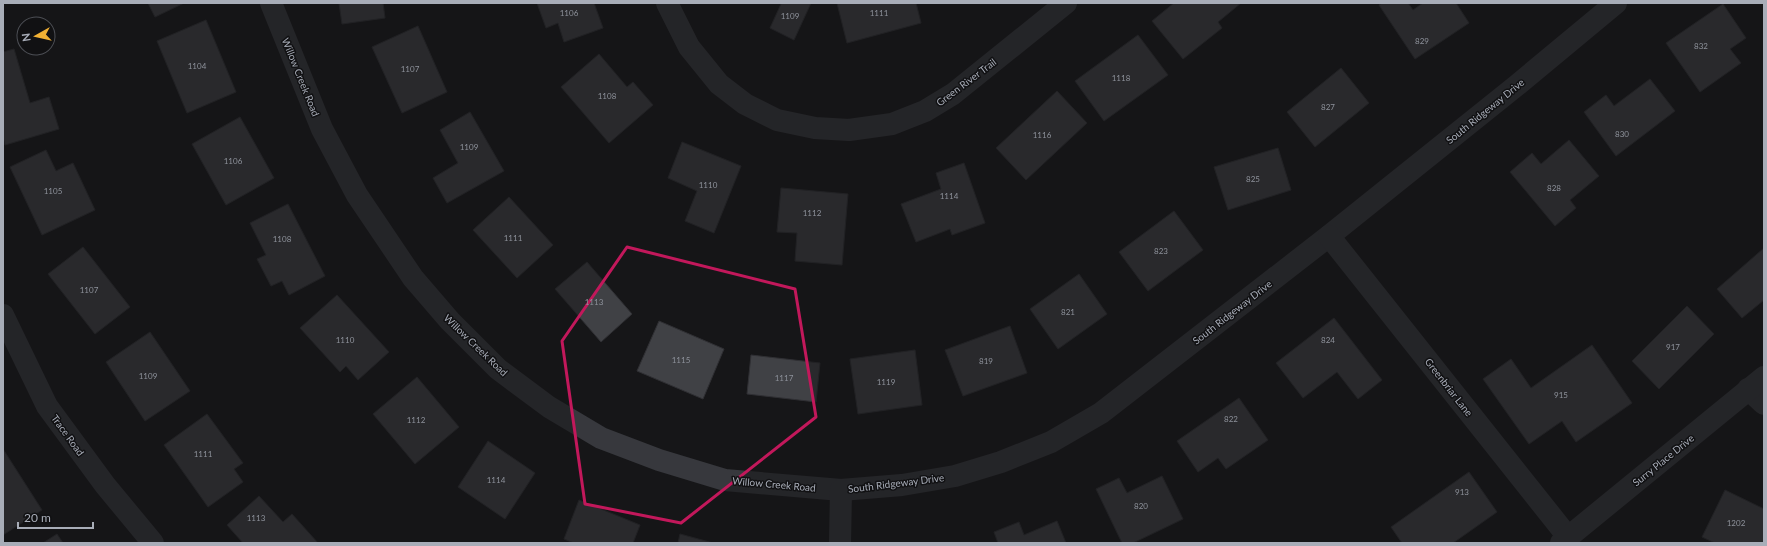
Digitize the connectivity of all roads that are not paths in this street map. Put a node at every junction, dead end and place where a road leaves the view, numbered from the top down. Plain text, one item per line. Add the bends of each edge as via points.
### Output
1 (271, 3) edge
2 (667, 3) edge
3 (1066, 3) edge
4 (1616, 3) edge
5 (1329, 236) junction
6 (3, 315) edge
7 (1756, 383) edge
8 (1764, 404) edge
9 (841, 490) junction
10 (1565, 540) edge
11 (153, 543) edge
12 (840, 543) edge

1 - 9 street, Willow Creek Road via 322,129 357,195 412,278 498,369 549,407 601,438 659,460 725,480
2 - 3 street, Green River Trail via 689,47 719,84 745,104 777,120 814,128 849,130 892,124 925,111 953,94
4 - 5 street, South Ridgeway Drive
5 - 9 street, South Ridgeway Drive via 1101,413 1051,442 1001,462 955,476
5 - 10 street, Greenbriar Lane
6 - 11 street, Trace Road via 47,406 105,485
7 - 8 street
7 - 10 street, Surry Place Drive
9 - 12 street, South Ridgeway Drive

